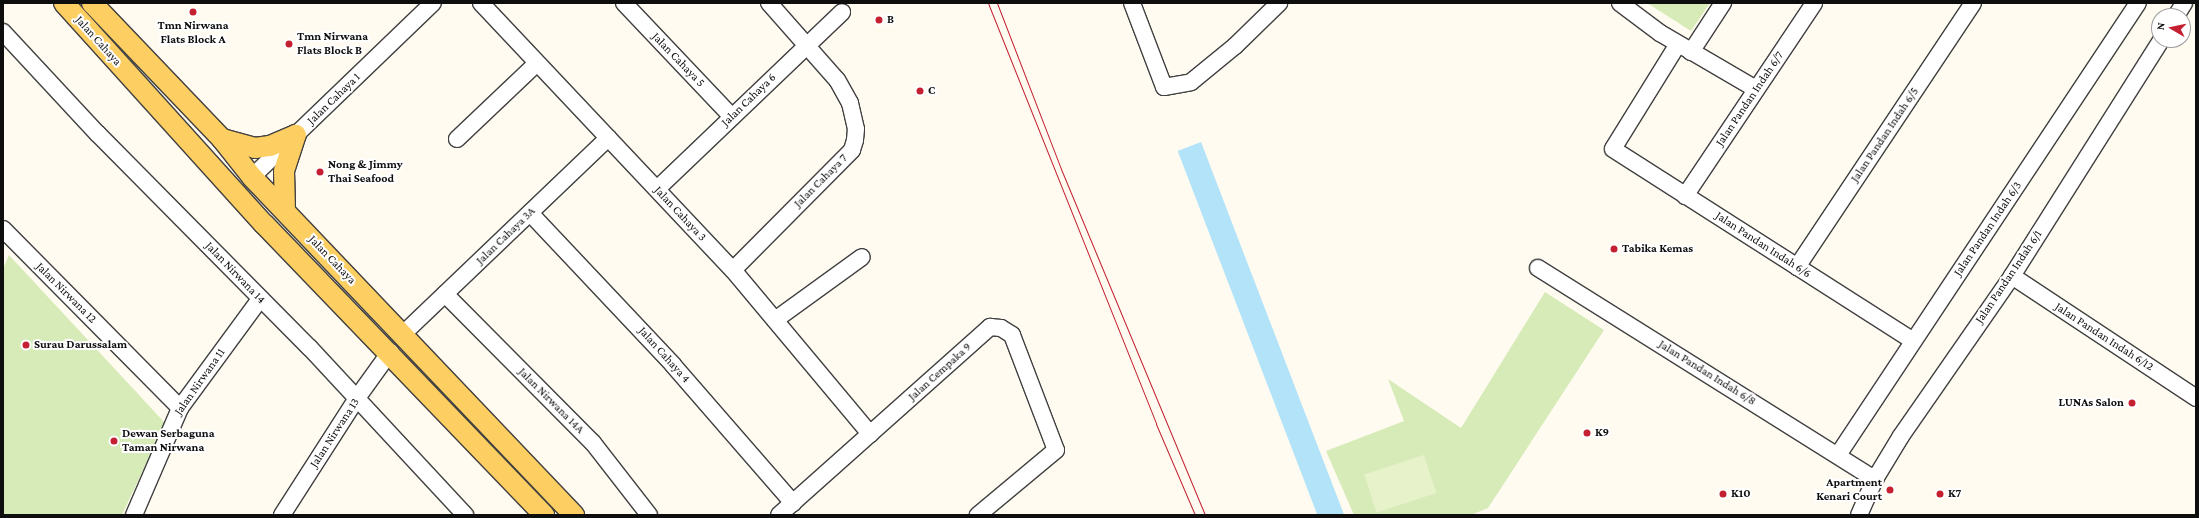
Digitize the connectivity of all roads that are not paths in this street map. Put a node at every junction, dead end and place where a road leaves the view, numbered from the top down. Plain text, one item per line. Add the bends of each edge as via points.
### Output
1 (64, 3) edge
2 (92, 3) edge
3 (433, 3) edge
4 (481, 3) edge
5 (624, 3) edge
6 (769, 3) edge
7 (1132, 3) edge
8 (1279, 3) edge
9 (1620, 3) edge
10 (1723, 3) edge
11 (1814, 3) edge
12 (1973, 3) edge
13 (2138, 3) edge
14 (842, 12) dead end
15 (3, 32) edge
16 (807, 45) junction
17 (1684, 48) junction
18 (2156, 48) edge
19 (537, 63) junction
20 (1756, 90) junction
21 (732, 117) junction
22 (296, 135) junction
23 (222, 138) junction
24 (608, 138) junction
25 (457, 139) dead end
26 (210, 165) junction
27 (252, 177) junction
28 (657, 189) junction
29 (1685, 196) junction
30 (285, 212) junction
31 (530, 213) junction
32 (264, 224) junction
33 (3, 229) edge
34 (862, 257) dead end
35 (1797, 267) junction
36 (1538, 268) dead end
37 (733, 270) junction
38 (2012, 276) junction
39 (445, 294) junction
40 (260, 299) junction
41 (775, 320) junction
42 (403, 334) junction
43 (1913, 341) junction
44 (390, 352) junction
45 (357, 398) junction
46 (2196, 398) edge
47 (180, 408) junction
48 (870, 434) junction
49 (1838, 455) junction
50 (1875, 479) junction
51 (793, 503) junction
52 (996, 508) edge
53 (461, 514) edge
54 (134, 515) edge
55 (282, 515) edge
56 (544, 515) edge
57 (574, 515) edge
58 (649, 515) edge
59 (779, 515) edge
60 (978, 515) edge
61 (1859, 515) edge

1 - 26 main road, Jalan Cahaya
2 - 23 main road, Jalan Cahaya
3 - 22 street, Jalan Cahaya 1
4 - 19 street, Jalan Cahaya 3
5 - 21 street, Jalan Cahaya 5
6 - 16 street, Jalan Cahaya 7
7 - 8 street via 1164,87 1191,82 1235,46
9 - 17 street
10 - 17 street
11 - 20 street, Jalan Pandan Indah 6/7
12 - 35 street, Jalan Pandan Indah 6/5
13 - 43 street, Jalan Pandan Indah 6/3
14 - 16 street, Jalan Cahaya 6
15 - 40 street, Jalan Nirwana 14
16 - 21 street, Jalan Cahaya 6
16 - 37 street, Jalan Cahaya 7 via 837,80 850,103 856,129 852,150
17 - 20 street
17 - 29 street, Jalan Pandan Indah 6/6 via 1613,149
18 - 38 street, Jalan Pandan Indah 6/1
19 - 24 street, Jalan Cahaya 3
19 - 25 street
20 - 29 street, Jalan Pandan Indah 6/7
21 - 28 street, Jalan Cahaya 6
22 - 23 main road via 270,146 256,148
22 - 27 street, Jalan Cahaya 1
22 - 30 main road via 284,171
23 - 27 main road, Jalan Cahaya
24 - 28 street, Jalan Cahaya 3
24 - 31 street, Jalan Cahaya 3A
26 - 27 main road via 227,176 239,179
26 - 32 main road, Jalan Cahaya
27 - 30 main road, Jalan Cahaya
27 - 32 main road via 252,193
28 - 37 street, Jalan Cahaya 3
29 - 35 street, Jalan Pandan Indah 6/6
30 - 42 main road, Jalan Cahaya
31 - 39 street, Jalan Cahaya 3A
31 - 51 street, Jalan Cahaya 4 via 673,365
32 - 44 main road, Jalan Cahaya
33 - 47 street, Jalan Nirwana 12
34 - 41 street
35 - 43 street, Jalan Pandan Indah 6/6
36 - 49 street, Jalan Pandan Indah 6/8
37 - 41 street, Jalan Cahaya 3
38 - 46 street, Jalan Pandan Indah 6/12
38 - 50 street, Jalan Pandan Indah 6/1 via 1901,436
39 - 42 street, Jalan Cahaya 3A
39 - 58 street, Jalan Nirwana 14A via 593,443
40 - 45 street, Jalan Nirwana 14
40 - 47 street, Jalan Nirwana 11
41 - 48 street, Jalan Cahaya 3
42 - 57 main road, Jalan Cahaya
43 - 49 street, Jalan Pandan Indah 6/3
44 - 45 street, Jalan Nirwana 13
44 - 56 main road, Jalan Cahaya
45 - 53 street, Jalan Nirwana 14
45 - 55 street, Jalan Nirwana 13
47 - 54 street, Jalan Nirwana 11
48 - 51 street, Jalan Cempaka 9
48 - 52 street, Jalan Cempaka 9 via 990,327 1001,328 1012,335 1056,450
49 - 50 street, Jalan Pandan Indah 6/8
50 - 61 street, Jalan Pandan Indah 6/1
51 - 59 street, Jalan Cempaka 9
52 - 60 street

